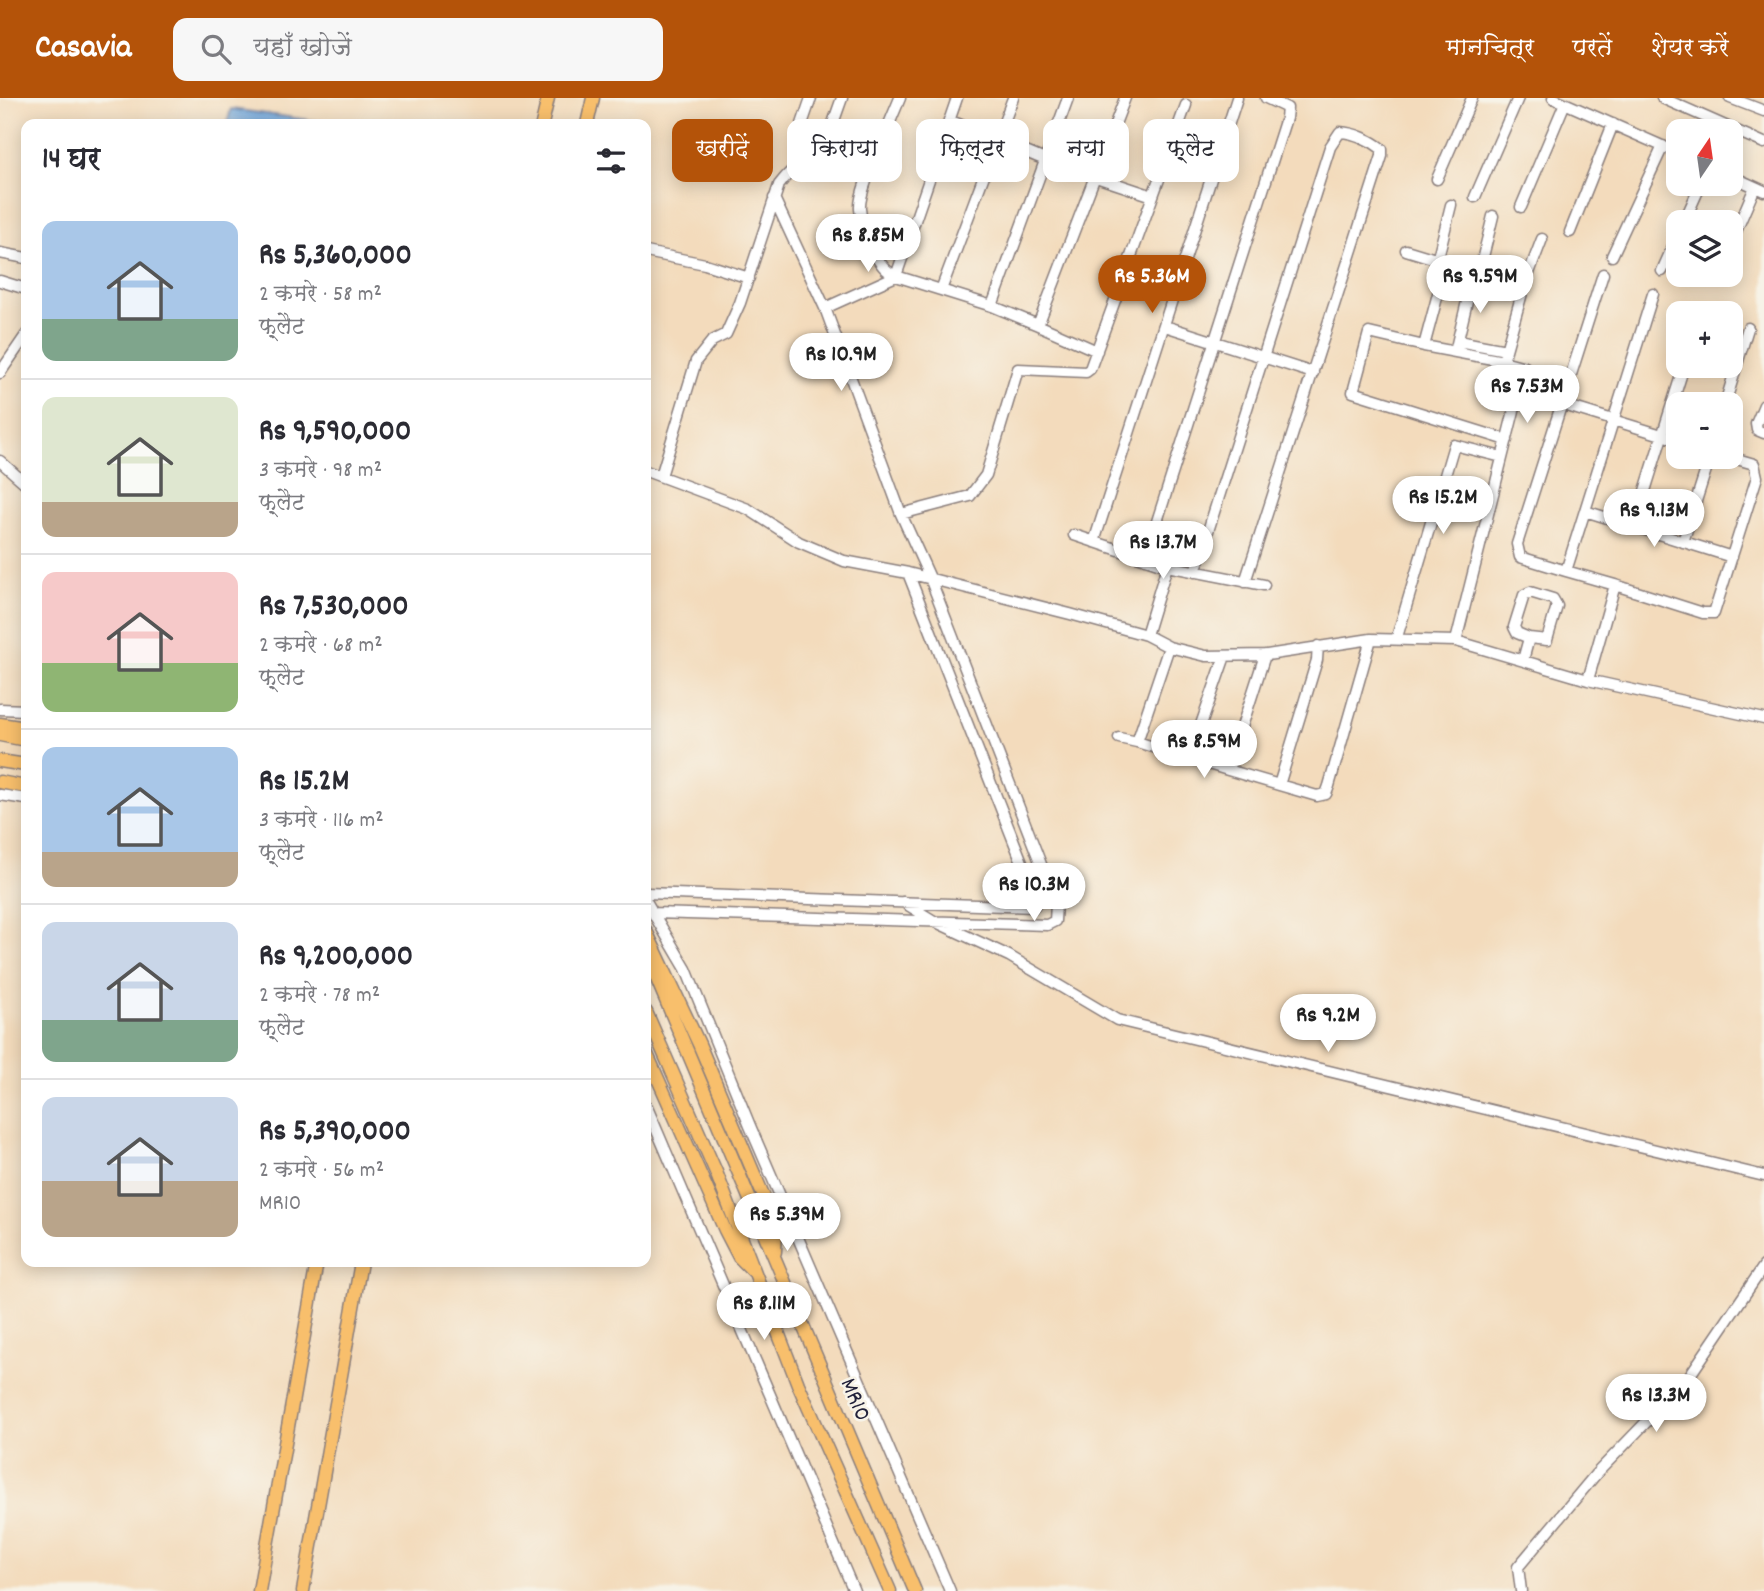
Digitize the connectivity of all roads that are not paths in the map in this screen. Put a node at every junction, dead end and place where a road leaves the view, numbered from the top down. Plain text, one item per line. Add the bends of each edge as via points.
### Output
1 (548, 98) edge
2 (593, 98) edge
3 (811, 98) edge
4 (842, 98) edge
5 (900, 98) edge
6 (957, 98) edge
7 (1013, 98) edge
8 (1068, 98) edge
9 (1125, 98) edge
10 (1237, 98) edge
11 (1266, 98) edge
12 (1472, 98) edge
13 (1518, 98) edge
14 (1553, 98) edge
15 (1590, 98) edge
16 (1662, 98) edge
17 (1730, 98) edge
18 (1750, 102) edge
19 (1565, 103) junction
20 (1186, 105) dead end
21 (1584, 111) junction
22 (1764, 111) edge
23 (543, 119) edge
24 (588, 119) edge
25 (804, 119) edge
26 (835, 119) edge
27 (891, 119) edge
28 (949, 119) edge
29 (1004, 119) edge
30 (1060, 119) edge
31 (1117, 119) edge
32 (1613, 124) junction
33 (1764, 143) edge
34 (1663, 146) junction
35 (1666, 147) edge
36 (1043, 166) edge
37 (787, 176) edge
38 (1437, 179) dead end
39 (1743, 181) edge
40 (866, 182) edge
41 (928, 182) edge
42 (980, 182) edge
43 (1093, 182) edge
44 (1112, 182) edge
45 (1760, 189) edge
46 (1153, 196) junction
47 (1475, 197) dead end
48 (774, 198) junction
49 (1451, 205) dead end
50 (1521, 207) dead end
51 (1493, 216) dead end
52 (1743, 221) edge
53 (1570, 232) dead end
54 (1542, 239) dead end
55 (1406, 250) dead end
56 (0, 253) edge
57 (651, 253) edge
58 (1612, 256) dead end
59 (21, 257) edge
60 (1666, 262) edge
61 (1441, 263) junction
62 (1662, 271) dead end
63 (1477, 272) junction
64 (1603, 274) dead end
65 (896, 276) junction
66 (749, 278) junction
67 (0, 281) edge
68 (1524, 285) junction
69 (21, 287) edge
70 (941, 290) junction
71 (1653, 294) dead end
72 (992, 306) junction
73 (825, 309) junction
74 (1038, 325) junction
75 (1165, 326) junction
76 (1748, 328) dead end
77 (1214, 341) junction
78 (21, 342) edge
79 (1424, 346) junction
80 (1456, 346) junction
81 (1097, 351) junction
82 (1504, 356) junction
83 (1265, 357) junction
84 (0, 373) edge
85 (1313, 373) junction
86 (1680, 378) edge
87 (1729, 392) edge
88 (1564, 405) junction
89 (1764, 405) edge
90 (1613, 421) junction
91 (1764, 433) edge
92 (1662, 435) junction
93 (1666, 436) edge
94 (1507, 440) junction
95 (1502, 457) junction
96 (0, 461) edge
97 (1743, 462) edge
98 (1706, 469) edge
99 (651, 473) edge
100 (662, 476) junction
101 (21, 480) edge
102 (1585, 511) junction
103 (901, 514) junction
104 (1634, 526) junction
105 (1074, 535) dead end
106 (1094, 542) junction
107 (1683, 542) junction
108 (1732, 557) junction
109 (1145, 559) junction
110 (1167, 566) junction
111 (1566, 571) junction
112 (1195, 572) junction
113 (908, 573) junction
114 (930, 578) junction
115 (1245, 582) junction
116 (1264, 585) dead end
117 (1615, 585) junction
118 (1146, 635) junction
119 (1397, 637) junction
120 (1530, 638) junction
121 (1371, 639) junction
122 (1456, 641) junction
123 (1318, 646) junction
124 (1170, 647) junction
125 (1265, 655) junction
126 (1225, 656) junction
127 (1523, 660) junction
128 (1588, 680) junction
129 (0, 709) edge
130 (21, 710) edge
131 (1764, 719) edge
132 (0, 724) edge
133 (21, 726) edge
134 (0, 735) edge
135 (1119, 738) dead end
136 (21, 739) edge
137 (1137, 742) junction
138 (1189, 759) junction
139 (0, 761) edge
140 (21, 764) edge
141 (1228, 770) junction
142 (0, 782) edge
143 (1279, 785) junction
144 (21, 786) edge
145 (0, 794) edge
146 (21, 798) edge
147 (651, 893) edge
148 (904, 902) junction
149 (651, 908) edge
150 (654, 913) junction
151 (934, 921) junction
152 (651, 942) edge
153 (651, 965) edge
154 (651, 1024) edge
155 (651, 1063) edge
156 (651, 1117) edge
157 (1764, 1176) edge
158 (774, 1256) junction
159 (1764, 1266) edge
160 (316, 1267) edge
161 (360, 1267) edge
162 (758, 1276) junction
163 (259, 1591) edge
164 (303, 1591) edge
165 (854, 1591) edge
166 (890, 1591) edge
167 (915, 1591) edge
168 (950, 1591) edge
169 (1521, 1591) edge

1 - 23 main road
2 - 24 main road
3 - 25 street
4 - 26 street
5 - 27 street
6 - 28 street
7 - 29 street
8 - 30 street
9 - 31 street
10 - 75 street
11 - 77 street via 1287,108 1286,118
12 - 38 street
13 - 47 street
14 - 19 street
15 - 21 street
16 - 33 street
17 - 18 street
18 - 22 street
19 - 21 street
19 - 50 street
20 - 46 street
21 - 32 street
32 - 34 street
32 - 53 street
34 - 35 street
34 - 58 street
36 - 72 street
37 - 48 street
39 - 45 street
40 - 65 street via 861,200 864,226 880,264
41 - 65 street
42 - 70 street
43 - 74 street
44 - 46 street
45 - 52 street
46 - 81 street
48 - 66 street
48 - 73 street
49 - 61 street
51 - 63 street
54 - 68 street
55 - 61 street
56 - 59 street
57 - 66 street
60 - 62 street
61 - 63 street
61 - 79 street
63 - 68 street
63 - 80 street
64 - 88 street
65 - 70 street
65 - 73 street
66 - 100 street via 726,334 712,341 696,361
67 - 69 street
68 - 82 street
70 - 72 street
71 - 90 street
72 - 74 street
73 - 103 street
74 - 81 street
75 - 77 street
75 - 106 street
76 - 87 street
77 - 83 street
77 - 109 street
78 - 84 street
79 - 80 street
79 - 94 street via 1369,333 1353,392
80 - 82 street
81 - 103 street via 1086,372 1018,369 979,489 970,496
82 - 94 street via 1525,367
83 - 85 street
83 - 85 street via 1330,147 1340,132 1348,132 1375,143 1382,156
83 - 112 street
85 - 115 street
86 - 92 street
88 - 90 street
88 - 111 street via 1517,551
89 - 91 street via 1756,424
90 - 92 street
90 - 102 street
92 - 93 street
92 - 104 street
94 - 95 street
95 - 119 street via 1454,444
95 - 122 street
96 - 101 street
97 - 108 street via 1757,468
98 - 107 street
99 - 100 street
100 - 113 street via 748,509 799,542 844,561
102 - 104 street
102 - 111 street
103 - 114 street
104 - 107 street
105 - 106 street
106 - 109 street
107 - 108 street
108 - 117 street via 1714,613
109 - 110 street
110 - 112 street
110 - 118 street
111 - 117 street
112 - 115 street
113 - 114 street
113 - 148 street via 1035,895 1034,907
114 - 118 street
114 - 151 street via 1056,903 1055,921 1047,925
115 - 116 street
117 - 128 street
118 - 124 street
119 - 121 street
119 - 122 street
120 - 120 street via 1514,627 1524,595 1530,592 1553,599 1557,606 1546,640
120 - 127 street
121 - 123 street
121 - 143 street via 1326,794 1317,796
122 - 127 street
123 - 125 street
123 - 143 street
124 - 126 street
124 - 137 street
125 - 126 street
125 - 141 street
126 - 138 street
127 - 128 street
128 - 131 street
129 - 130 street
132 - 133 main road
134 - 136 main road
135 - 137 street
137 - 138 street
138 - 141 street
139 - 140 main road
141 - 143 street
142 - 144 main road
145 - 146 street
147 - 148 street
148 - 151 street
149 - 150 street
150 - 151 street
150 - 168 street via 686,969
151 - 157 street via 1009,957 1117,1020
152 - 158 main road via 769,1209 776,1229
153 - 158 main road, MR10
154 - 162 main road, MR10
155 - 162 main road via 725,1230 739,1257
156 - 165 street
158 - 167 main road, MR10
159 - 169 street via 1686,1381 1596,1474 1518,1567
160 - 163 main road
161 - 164 main road
162 - 166 main road, MR10 via 798,1384

